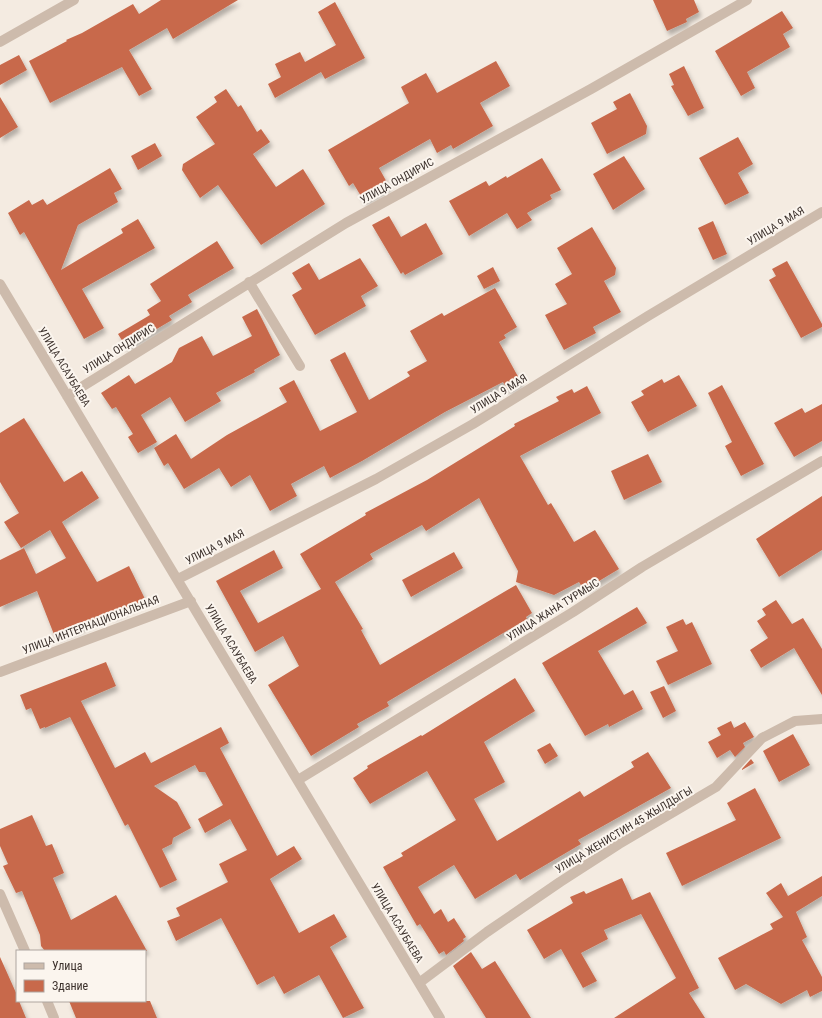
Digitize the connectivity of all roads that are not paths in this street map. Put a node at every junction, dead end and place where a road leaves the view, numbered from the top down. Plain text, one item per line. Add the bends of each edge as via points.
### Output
1 (74, 0) edge
2 (747, 0) edge
3 (0, 42) edge
4 (822, 212) edge
5 (249, 282) junction
6 (0, 284) edge
7 (300, 366) dead end
8 (67, 396) junction
9 (822, 462) edge
10 (178, 579) junction
11 (191, 601) junction
12 (0, 672) edge
13 (822, 719) edge
14 (298, 780) junction
15 (0, 894) edge
16 (25, 950) edge
17 (419, 983) junction
18 (47, 1002) edge
19 (54, 1018) edge
20 (440, 1018) edge

1 - 3 street
2 - 5 street, УЛИЦА ОНДИРИС via 346,223
4 - 10 street, УЛИЦА 9 МАЯ via 473,424 376,479
5 - 7 street
5 - 8 street, УЛИЦА ОНДИРИС
6 - 8 street, УЛИЦА АСАУБАЕВА
8 - 10 street, УЛИЦА АСАУБАЕВА
9 - 14 street, УЛИЦА ЖАНА ТУРМЫС via 642,567
10 - 11 street, УЛИЦА АСАУБАЕВА
11 - 12 street, УЛИЦА ИНТЕРНАЦИОНАЛЬНАЯ
11 - 14 street, УЛИЦА АСАУБАЕВА
13 - 17 street, УЛИЦА ЖЕНИСТИН 45 ЖЫЛДЫГЫ via 795,721 762,738 716,788 619,844 560,882
14 - 17 street, УЛИЦА АСАУБАЕВА
15 - 16 street
17 - 20 street, УЛИЦА АСАУБАЕВА
18 - 19 street

